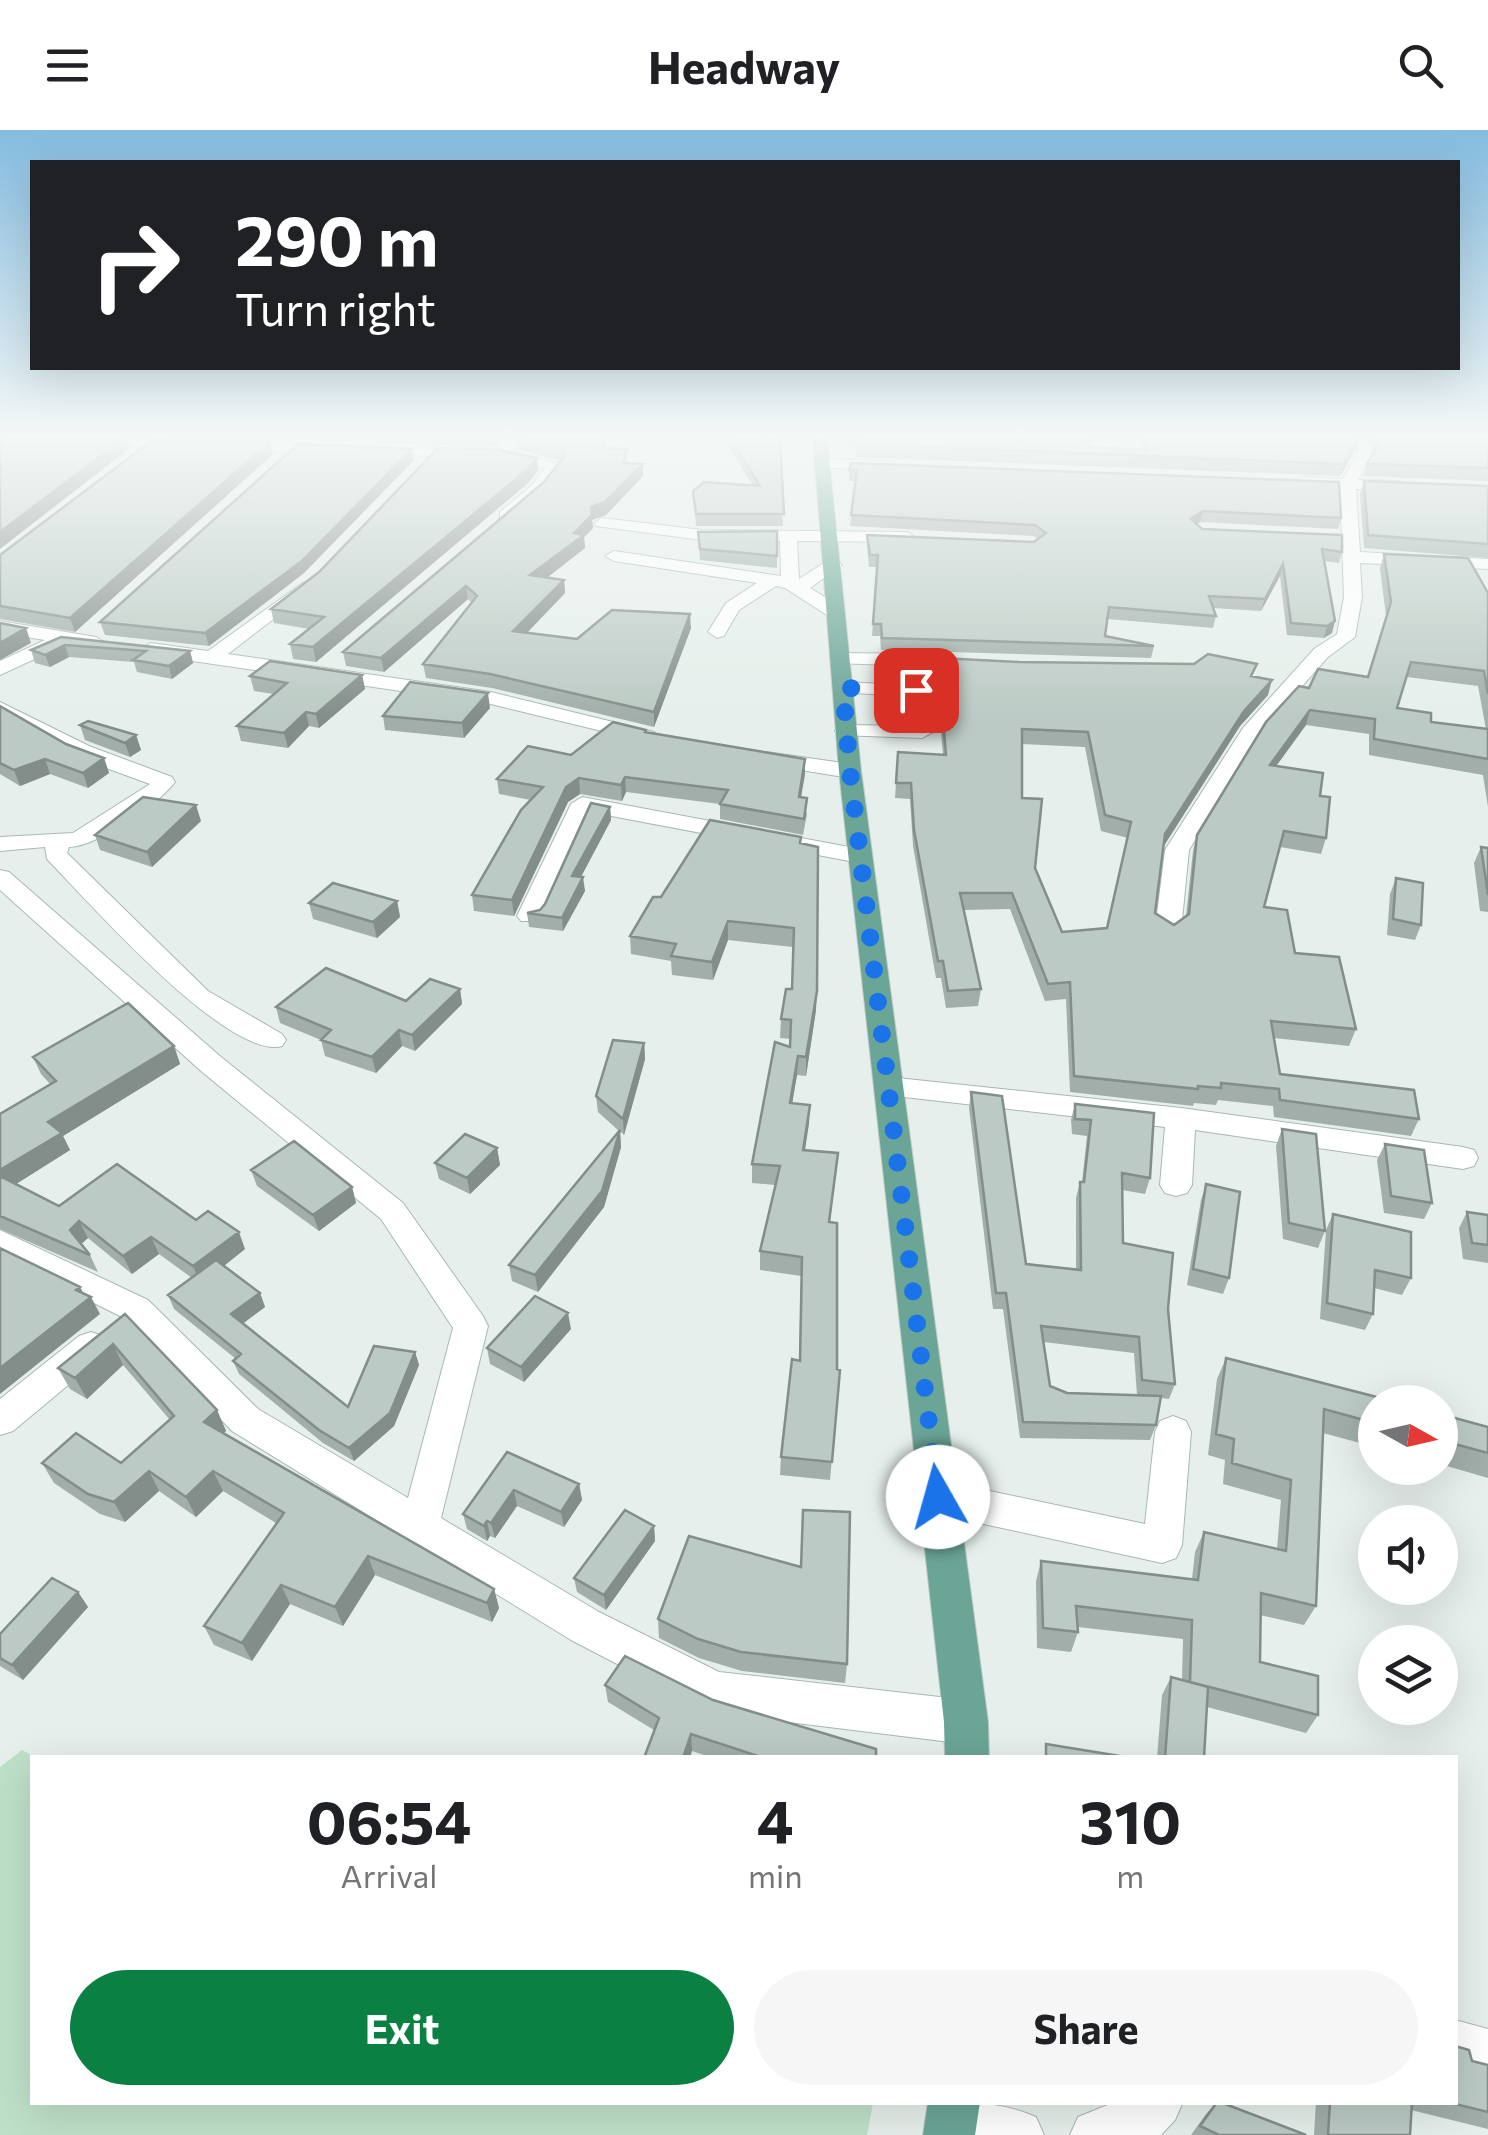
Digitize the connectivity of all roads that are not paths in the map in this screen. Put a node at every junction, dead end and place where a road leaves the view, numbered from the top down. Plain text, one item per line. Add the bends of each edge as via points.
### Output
1 (673, 533) edge
2 (1346, 533) edge
3 (788, 534) junction
4 (830, 534) junction
5 (930, 538) edge
6 (1345, 544) junction
7 (614, 556) dead end
8 (1488, 564) edge
9 (833, 565) junction
10 (313, 580) edge
11 (782, 581) junction
12 (837, 613) junction
13 (0, 627) edge
14 (718, 632) dead end
15 (79, 636) junction
16 (214, 656) junction
17 (936, 661) edge
18 (0, 668) edge
19 (842, 673) junction
20 (0, 708) edge
21 (846, 731) junction
22 (660, 739) edge
23 (747, 756) edge
24 (850, 771) junction
25 (58, 841) junction
26 (0, 844) edge
27 (860, 856) junction
28 (0, 877) edge
29 (530, 916) edge
30 (1168, 930) edge
31 (272, 1040) dead end
32 (888, 1088) junction
33 (1181, 1118) junction
34 (1463, 1158) dead end
35 (1176, 1184) dead end
36 (0, 1242) edge
37 (136, 1310) junction
38 (0, 1420) edge
39 (1173, 1432) dead end
40 (938, 1497) junction
41 (420, 1526) junction
42 (966, 1740) edge
43 (1458, 2046) edge
44 (1488, 2054) edge
45 (1154, 2105) edge
46 (951, 2120) edge
47 (1018, 2135) edge
48 (1096, 2135) edge

1 - 3 street
2 - 6 street
3 - 4 street
3 - 11 street
4 - 5 street
4 - 9 main road
6 - 8 street
6 - 30 street via 1352,596 1346,637 1321,653 1250,732 1176,850
7 - 11 street
9 - 11 street via 803,585
9 - 12 main road
10 - 16 street
11 - 12 street
11 - 14 street via 732,607
12 - 19 main road
13 - 15 street
15 - 16 street
15 - 18 street
16 - 22 street via 328,666
17 - 19 street
19 - 21 main road
19 - 21 street via 916,690 922,732
20 - 25 street via 80,751 164,782 78,840
21 - 24 main road
23 - 24 street
24 - 27 main road
25 - 26 street
25 - 31 street via 54,854 198,996
27 - 29 street via 582,804
27 - 32 main road
28 - 41 street via 211,1064 392,1211 471,1326
32 - 33 street
32 - 40 main road
33 - 34 street
33 - 35 street
36 - 37 street
37 - 38 street
37 - 41 street via 245,1420
39 - 40 street via 1162,1545
40 - 42 main road
41 - 42 street via 585,1626 715,1692
43 - 44 street
45 - 48 street via 1138,2121
46 - 47 street

